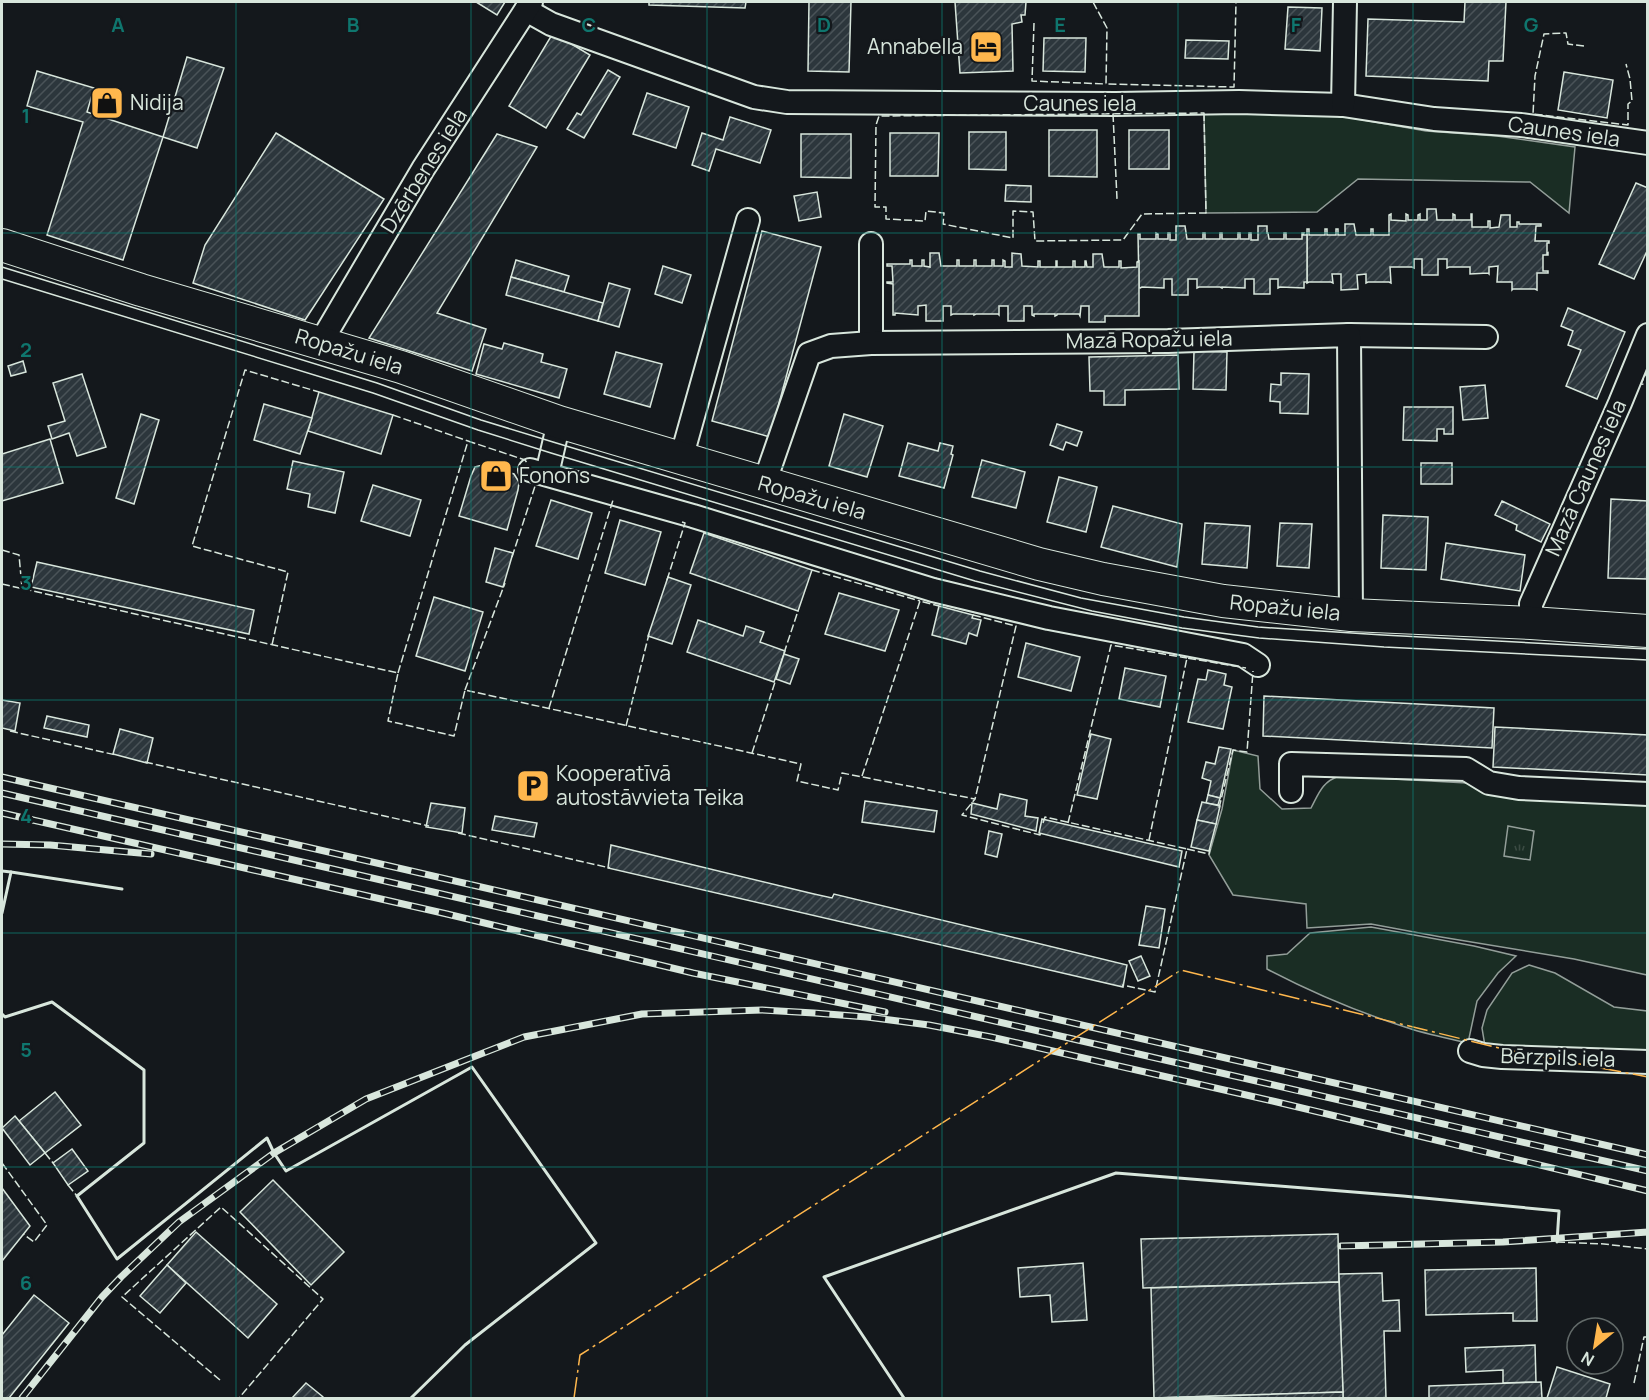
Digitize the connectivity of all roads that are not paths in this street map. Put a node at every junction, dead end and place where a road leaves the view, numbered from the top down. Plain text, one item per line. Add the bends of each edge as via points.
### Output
1 (1345, 2) edge
2 (528, 6) edge
3 (1343, 105) junction
4 (1647, 143) edge
5 (748, 220) dead end
6 (871, 244) dead end
7 (2, 245) edge
8 (1349, 335) junction
9 (1647, 335) edge
10 (1486, 337) dead end
11 (871, 343) junction
12 (323, 344) junction
13 (559, 422) junction
14 (681, 459) junction
15 (764, 484) junction
16 (1351, 615) junction
17 (1531, 623) junction
18 (1647, 631) edge
19 (1258, 665) dead end
20 (1291, 792) dead end
21 (1647, 794) edge
22 (1470, 1051) dead end
23 (1647, 1062) edge

1 - 3 street
2 - 3 street, Caunes iela via 551,24 753,97 787,102
2 - 12 street, Dzērbenes iela via 423,169
3 - 4 street, Caunes iela
5 - 14 street
6 - 11 street
7 - 12 street, Ropažu iela
8 - 10 street, Mazā Ropažu iela
8 - 11 street, Mazā Ropažu iela
8 - 16 street
9 - 17 street, Mazā Caunes iela via 1531,604
11 - 15 street, Mazā Ropažu iela via 831,346 809,354
12 - 13 street, Ropažu iela
13 - 14 street, Ropažu iela
13 - 19 street via 538,472 933,590 1049,618 1243,655
14 - 15 street, Ropažu iela
15 - 16 street, Ropažu iela via 1103,579 1223,602
16 - 17 street, Ropažu iela
17 - 18 street, Ropažu iela
20 - 21 street via 1291,764 1466,769 1489,783 1519,788
22 - 23 street, Bērzpils iela via 1502,1057

